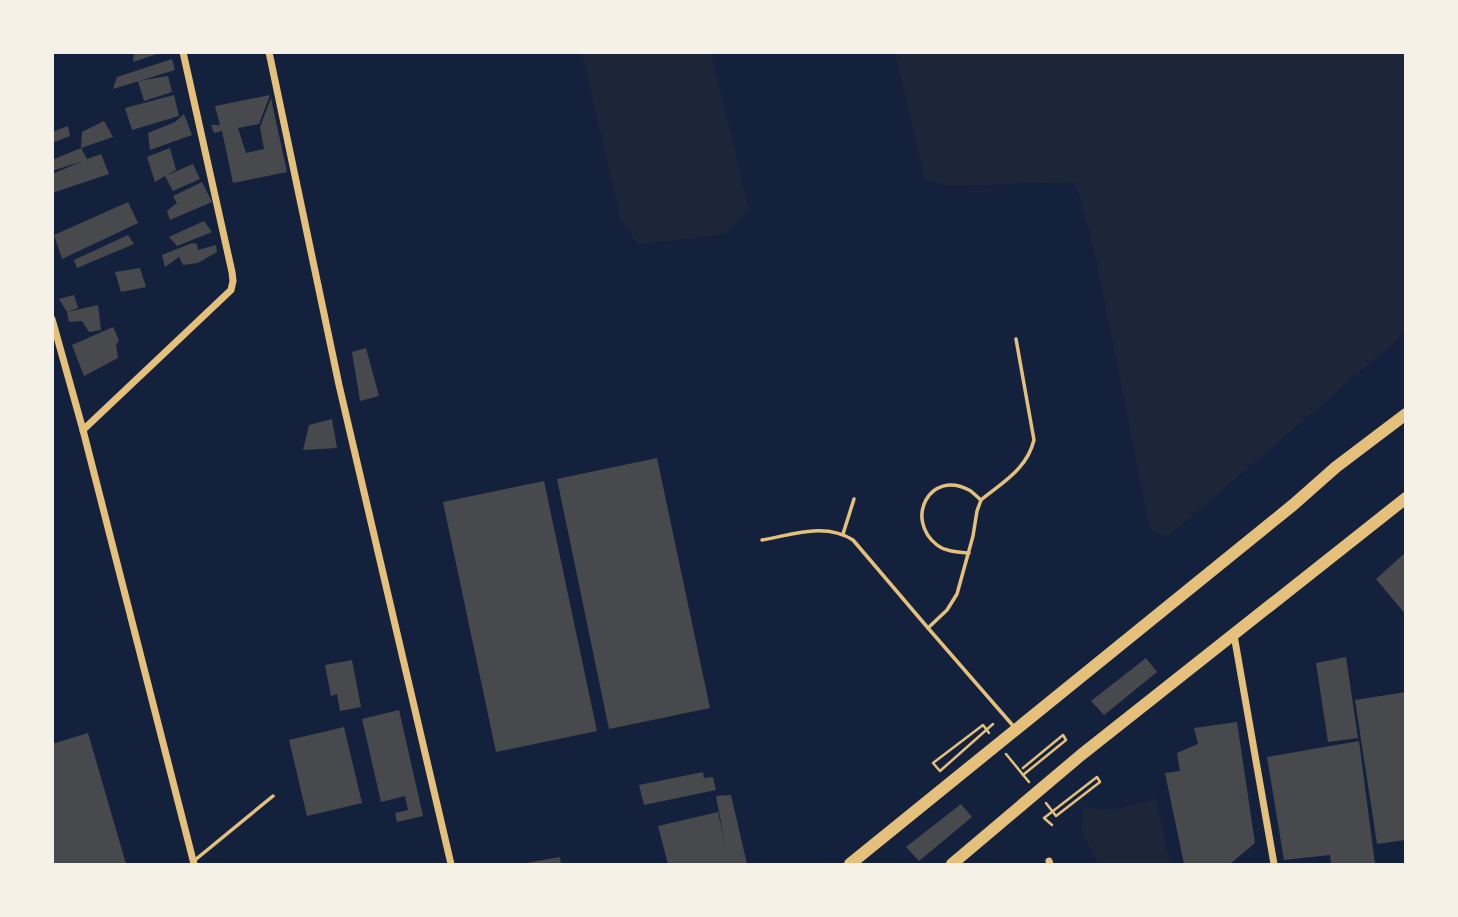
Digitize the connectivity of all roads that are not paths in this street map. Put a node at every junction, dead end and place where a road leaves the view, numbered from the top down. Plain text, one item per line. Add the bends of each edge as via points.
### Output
1 (183, 52) edge
2 (269, 52) edge
3 (52, 319) edge
4 (1016, 339) dead end
5 (1405, 414) edge
6 (83, 430) junction
7 (1405, 498) edge
8 (854, 499) dead end
9 (981, 500) junction
10 (842, 534) junction
11 (762, 540) dead end
12 (969, 553) junction
13 (928, 628) junction
14 (1234, 635) junction
15 (1017, 729) junction
16 (273, 796) dead end
17 (193, 863) edge
18 (451, 864) edge
19 (850, 864) edge
20 (952, 864) edge
21 (1274, 864) edge

1 - 6 street via 232,272 231,290
2 - 18 street via 339,385
3 - 6 street
4 - 9 lane via 1034,440 1031,454 1021,468
5 - 15 highway
6 - 17 street
7 - 14 highway
8 - 10 lane
9 - 12 lane
9 - 12 lane via 970,490 944,486 931,492 923,505 921,519 937,545
10 - 11 lane via 818,530
10 - 13 lane via 853,540
12 - 13 lane via 957,594
13 - 15 lane
14 - 20 highway
14 - 21 street
15 - 19 highway
16 - 17 lane

